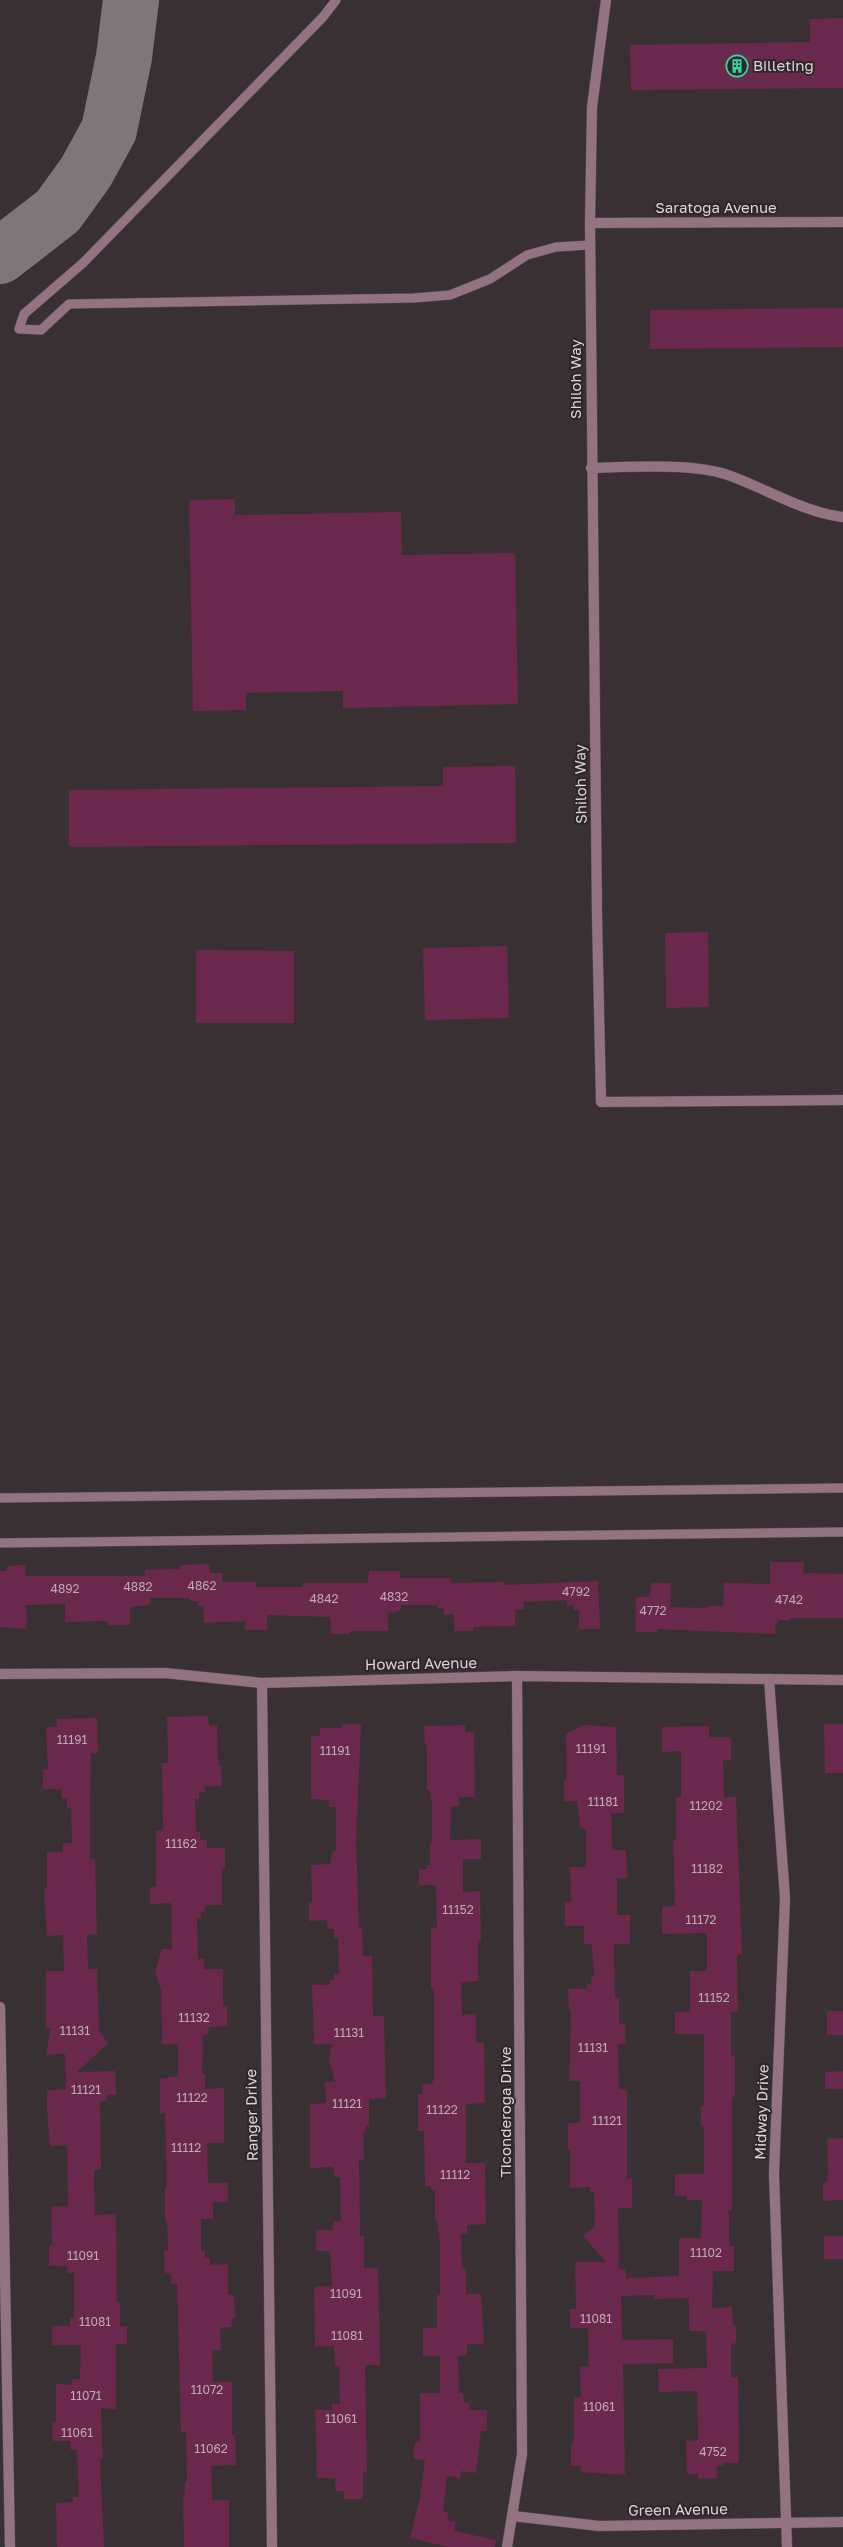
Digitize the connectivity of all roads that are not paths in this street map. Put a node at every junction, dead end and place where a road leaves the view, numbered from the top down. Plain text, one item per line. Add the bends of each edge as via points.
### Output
1 (336, 0) edge
2 (606, 0) edge
3 (843, 222) edge
4 (590, 224) junction
5 (590, 245) junction
6 (592, 468) junction
7 (843, 517) edge
8 (843, 1100) edge
9 (843, 1488) edge
10 (0, 1498) edge
11 (843, 1532) edge
12 (0, 1543) edge
13 (0, 1674) edge
14 (517, 1676) junction
15 (768, 1679) junction
16 (843, 1680) edge
17 (262, 1683) junction
18 (0, 2007) edge
19 (513, 2516) junction
20 (843, 2522) edge
21 (787, 2523) junction
22 (10, 2547) edge
23 (272, 2547) edge
24 (507, 2547) edge
25 (787, 2547) edge

1 - 5 lane via 90,256 24,314 19,329 41,330 69,304 414,298 450,294 490,279 527,255 556,247
2 - 4 street, Shiloh Way via 592,107
3 - 4 street, Saratoga Avenue
4 - 5 street, Shiloh Way
5 - 6 street, Shiloh Way
6 - 7 street via 685,469 723,474 780,498
6 - 8 street, Shiloh Way via 601,1102
9 - 10 lane
11 - 12 lane
13 - 17 street, Howard Avenue via 165,1673
14 - 15 street, Howard Avenue
14 - 17 street, Howard Avenue
14 - 19 street, Ticonderoga Drive via 522,2454
15 - 16 street, Howard Avenue
15 - 21 street, Midway Drive via 785,1898 774,2174
17 - 23 street, Ranger Drive
18 - 22 street
19 - 21 street, Green Avenue via 599,2526
19 - 24 street, Ticonderoga Drive
20 - 21 street, Green Avenue
21 - 25 street, Midway Drive

